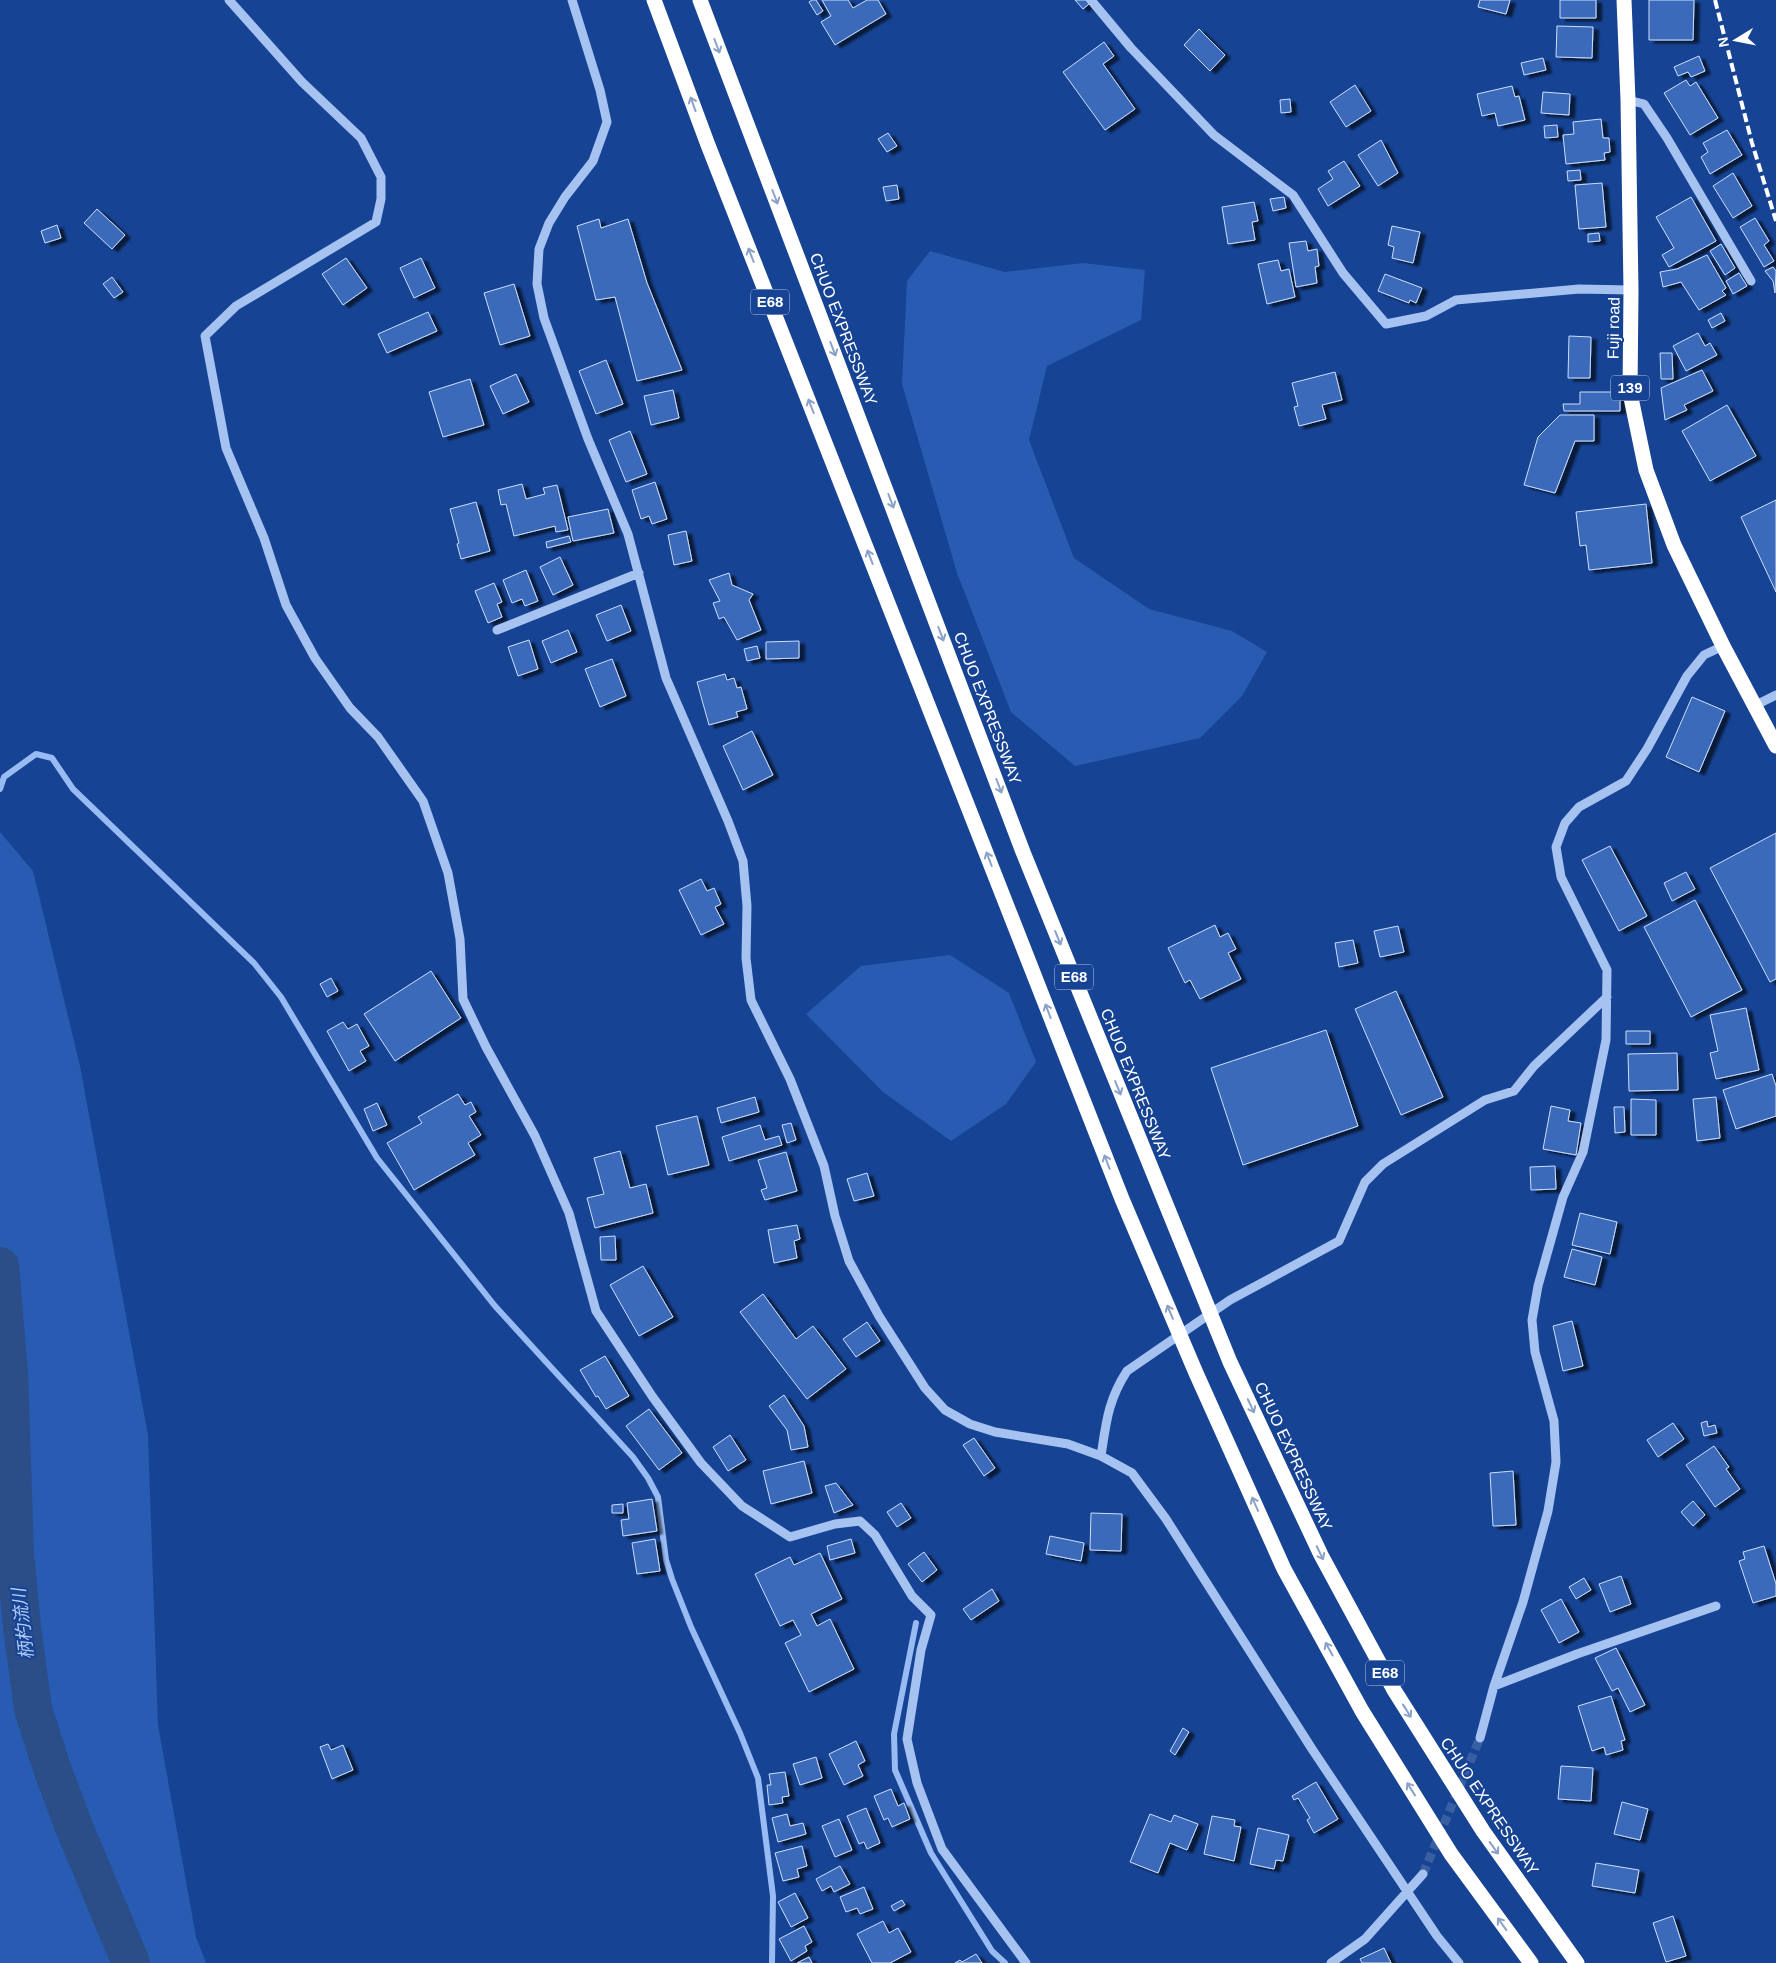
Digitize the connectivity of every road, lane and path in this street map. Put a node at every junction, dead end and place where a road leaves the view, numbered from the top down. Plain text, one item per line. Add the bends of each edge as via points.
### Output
1 (229, 0) edge
2 (572, 0) edge
3 (654, 0) edge
4 (700, 0) edge
5 (1091, 0) edge
6 (1624, 0) edge
7 (1628, 100) junction
8 (1751, 281) dead end
9 (1632, 290) junction
10 (639, 573) junction
11 (497, 630) dead end
12 (1724, 646) junction
13 (1776, 695) edge
14 (1756, 705) junction
15 (1776, 746) edge
16 (1607, 997) junction
17 (1101, 1456) junction
18 (1716, 1606) dead end
19 (1494, 1686) junction
20 (1480, 1738) tunnel mouth
21 (1423, 1874) tunnel mouth
22 (1408, 1892) junction
23 (1026, 1963) edge
24 (1331, 1963) edge
25 (1459, 1963) edge
26 (1531, 1963) edge
27 (1577, 1963) edge

1 - 23 street via 302,82 361,138 382,177 376,222 236,306 205,336 226,448 264,538 286,605 315,658 423,802 448,874 460,939 463,999 536,1136 570,1213 596,1311 701,1463 742,1506 790,1537 835,1524 860,1521 875,1535 912,1596 931,1615 921,1650 907,1740 916,1783 942,1849
2 - 10 street via 607,122 593,161 564,198 549,224 539,249 537,284 547,328 628,534
26 -> 3 highway, E68 via 1451,1854 1362,1710 1284,1569 1196,1373 1122,1200
4 -> 27 highway, CHUO EXPRESSWAY / E68 via 1023,852 1230,1362 1321,1555 1394,1690 1482,1831
5 - 9 street via 1214,135 1293,195 1343,273 1386,324 1426,316 1456,300 1579,289
6 - 7 highway, Fuji road / 139
7 - 8 street via 1644,104 1668,138
7 - 9 highway, Fuji road / 139
9 - 12 highway, Fuji road / 139 via 1630,393 1646,470 1674,545
10 - 11 street
10 - 17 street via 666,678 743,861 747,906 746,958 751,1000 790,1079 824,1166 849,1261 925,1388 945,1410 970,1424 995,1432 1068,1444
12 - 14 highway, Fuji road / 139
12 - 16 street via 1704,655 1687,676 1626,781 1579,807 1565,823 1556,847 1561,877 1607,970
13 - 14 street
14 - 15 highway, Fuji road / 139
16 - 17 street via 1534,1066 1514,1091 1485,1100 1383,1164 1365,1182 1338,1241 1230,1300 1127,1371 1108,1410
16 - 19 street via 1606,1040 1583,1152 1563,1197 1532,1320 1535,1352 1554,1421 1556,1462 1548,1511 1523,1602
17 - 22 street via 1132,1473 1166,1519 1312,1749
18 - 19 street
19 - 20 street
21 - 22 street
22 - 24 street via 1365,1939
22 - 25 street

